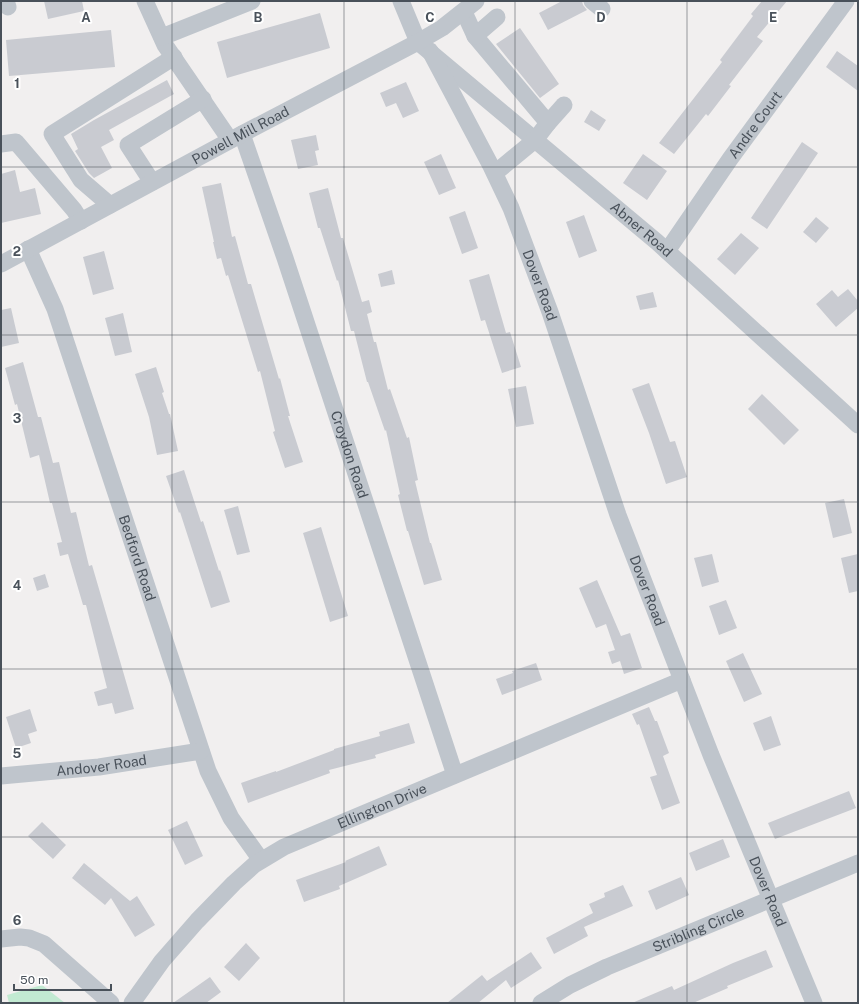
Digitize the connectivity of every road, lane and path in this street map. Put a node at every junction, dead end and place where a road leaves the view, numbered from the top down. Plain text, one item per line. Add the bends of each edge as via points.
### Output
1 (144, 1) edge
2 (252, 1) edge
3 (401, 1) edge
4 (846, 1) edge
5 (470, 6) edge
6 (858, 8) edge
7 (497, 17) dead end
8 (475, 36) junction
9 (162, 37) junction
10 (424, 47) junction
11 (174, 57) junction
12 (203, 99) junction
13 (564, 105) dead end
14 (548, 122) junction
15 (236, 137) junction
16 (535, 140) junction
17 (1, 144) edge
18 (495, 173) junction
19 (152, 182) junction
20 (110, 205) junction
21 (81, 221) junction
22 (28, 249) junction
23 (667, 251) junction
24 (1, 264) edge
25 (858, 425) edge
26 (682, 680) junction
27 (201, 751) junction
28 (454, 775) junction
29 (1, 776) edge
30 (261, 860) junction
31 (858, 863) edge
32 (770, 898) junction
33 (1, 939) edge
34 (111, 1003) edge
35 (132, 1003) edge
36 (541, 1003) edge
37 (814, 1003) edge

1 - 9 street, Croydon Road
2 - 9 street
3 - 10 street, Dover Road
4 - 6 street
4 - 23 street, Andre Court via 730,159
5 - 8 street
5 - 10 street, Powell Mill Road via 442,28
7 - 8 street
8 - 14 street
9 - 11 street, Croydon Road
10 - 15 street, Powell Mill Road
10 - 16 street, Abner Road
10 - 18 street, Dover Road
11 - 12 street, Croydon Road
11 - 20 street via 52,134 81,180
12 - 15 street, Croydon Road
12 - 19 street via 128,145
13 - 14 street
14 - 16 street
15 - 19 street, Powell Mill Road
15 - 28 street, Croydon Road via 285,258
16 - 18 street
16 - 23 street, Abner Road
17 - 21 street via 16,142
18 - 26 street, Dover Road via 511,208 550,312 618,515
19 - 20 street, Powell Mill Road
20 - 21 street, Powell Mill Road
21 - 22 street, Powell Mill Road
22 - 24 street, Powell Mill Road
22 - 27 street, Bedford Road via 55,309
23 - 25 street, Abner Road
26 - 28 street, Ellington Drive
26 - 32 street, Dover Road
27 - 29 street, Andover Road via 99,767
27 - 30 street, Bedford Road via 218,795
28 - 30 street, Ellington Drive via 292,843
30 - 35 street, Ellington Drive via 197,921 162,961
31 - 32 street, Stribling Circle
32 - 36 street, Stribling Circle via 607,966
32 - 37 street, Dover Road
33 - 34 street via 25,937 44,944

